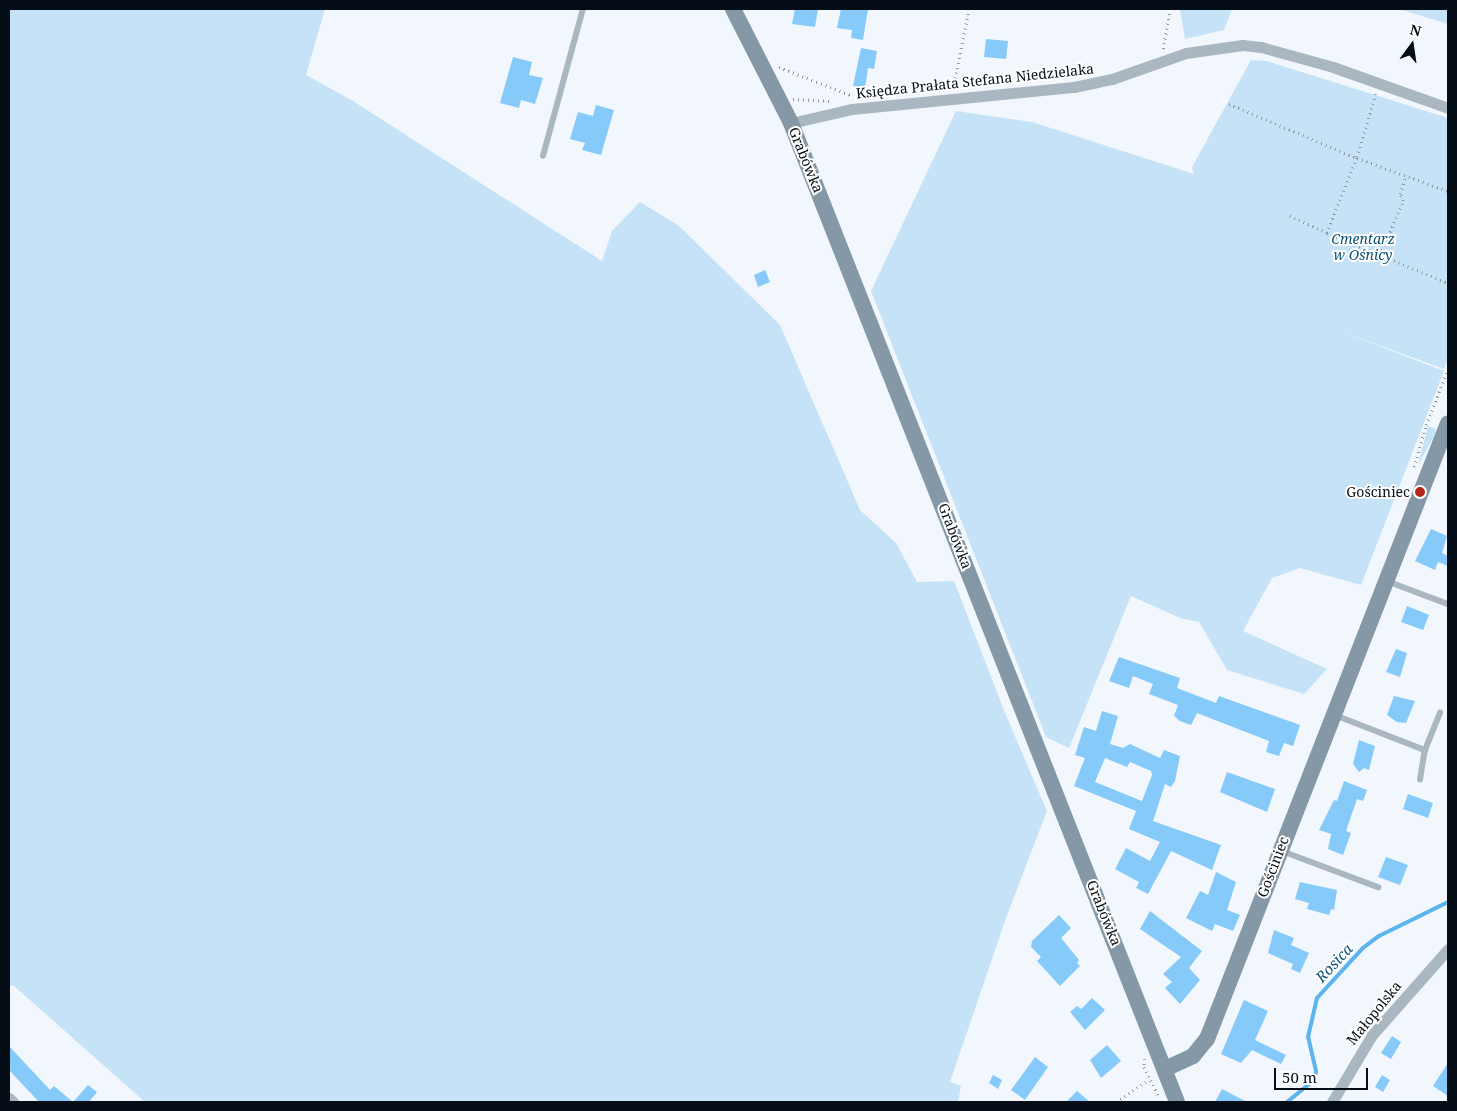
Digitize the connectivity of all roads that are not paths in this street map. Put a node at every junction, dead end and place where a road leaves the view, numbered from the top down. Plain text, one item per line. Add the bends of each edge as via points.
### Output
1 (583, 9) edge
2 (733, 9) edge
3 (1448, 108) edge
4 (791, 123) junction
5 (543, 156) dead end
6 (1448, 423) edge
7 (1385, 580) junction
8 (1448, 604) edge
9 (1440, 713) dead end
10 (1333, 714) junction
11 (1425, 750) junction
12 (1420, 780) dead end
13 (1280, 850) junction
14 (1378, 887) dead end
15 (1448, 948) edge
16 (1165, 1069) junction
17 (9, 1098) edge
18 (13, 1102) edge
19 (1177, 1102) edge
20 (1332, 1102) edge

1 - 5 lane
2 - 4 street, Grabówka
3 - 4 street, Księdza Prałata Stefana Niedzielaka via 1333,67 1261,47 1215,47 1103,82 837,111
4 - 16 street, Grabówka
6 - 7 street, Gościniec
7 - 8 lane
7 - 10 street, Gościniec
9 - 11 lane
10 - 11 lane
10 - 13 street, Gościniec
11 - 12 lane
13 - 14 lane
13 - 16 street, Gościniec via 1207,1039 1193,1056
15 - 20 street, Małopolska via 1372,1035
16 - 19 street, Grabówka
17 - 18 street

